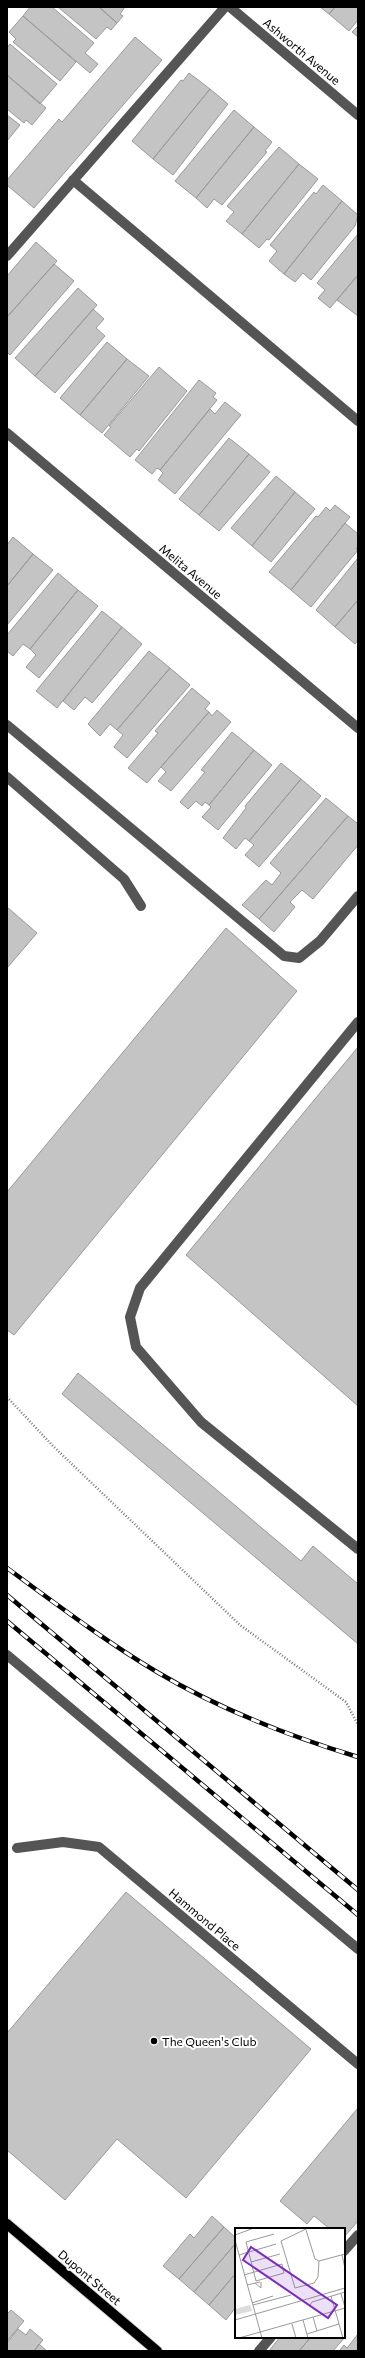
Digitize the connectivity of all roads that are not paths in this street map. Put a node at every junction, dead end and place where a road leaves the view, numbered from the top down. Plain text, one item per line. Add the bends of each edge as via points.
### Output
1 (225, 7) edge
2 (230, 7) edge
3 (358, 115) edge
4 (73, 180) junction
5 (7, 256) edge
6 (358, 421) edge
7 (7, 433) edge
8 (7, 725) edge
9 (358, 728) edge
10 (7, 777) edge
11 (358, 896) edge
12 (141, 906) dead end
13 (358, 1022) edge
14 (358, 1549) edge
15 (7, 1655) edge
16 (18, 1848) dead end
17 (358, 1949) edge
18 (358, 2064) edge
19 (7, 2224) edge
20 (358, 2235) edge
21 (345, 2250) edge
22 (270, 2338) edge
23 (156, 2351) edge
24 (260, 2351) edge

1 - 4 street
2 - 3 street, Ashworth Avenue
4 - 5 street
4 - 6 street
7 - 9 street, Melita Avenue
8 - 11 street via 284,956 299,958 315,945
10 - 12 street via 124,879
13 - 14 street via 140,1288 130,1317 136,1347 201,1422
15 - 17 street
16 - 18 street, Hammond Place via 63,1842 98,1847
19 - 23 main road, Dupont Street
20 - 21 street
22 - 24 street

